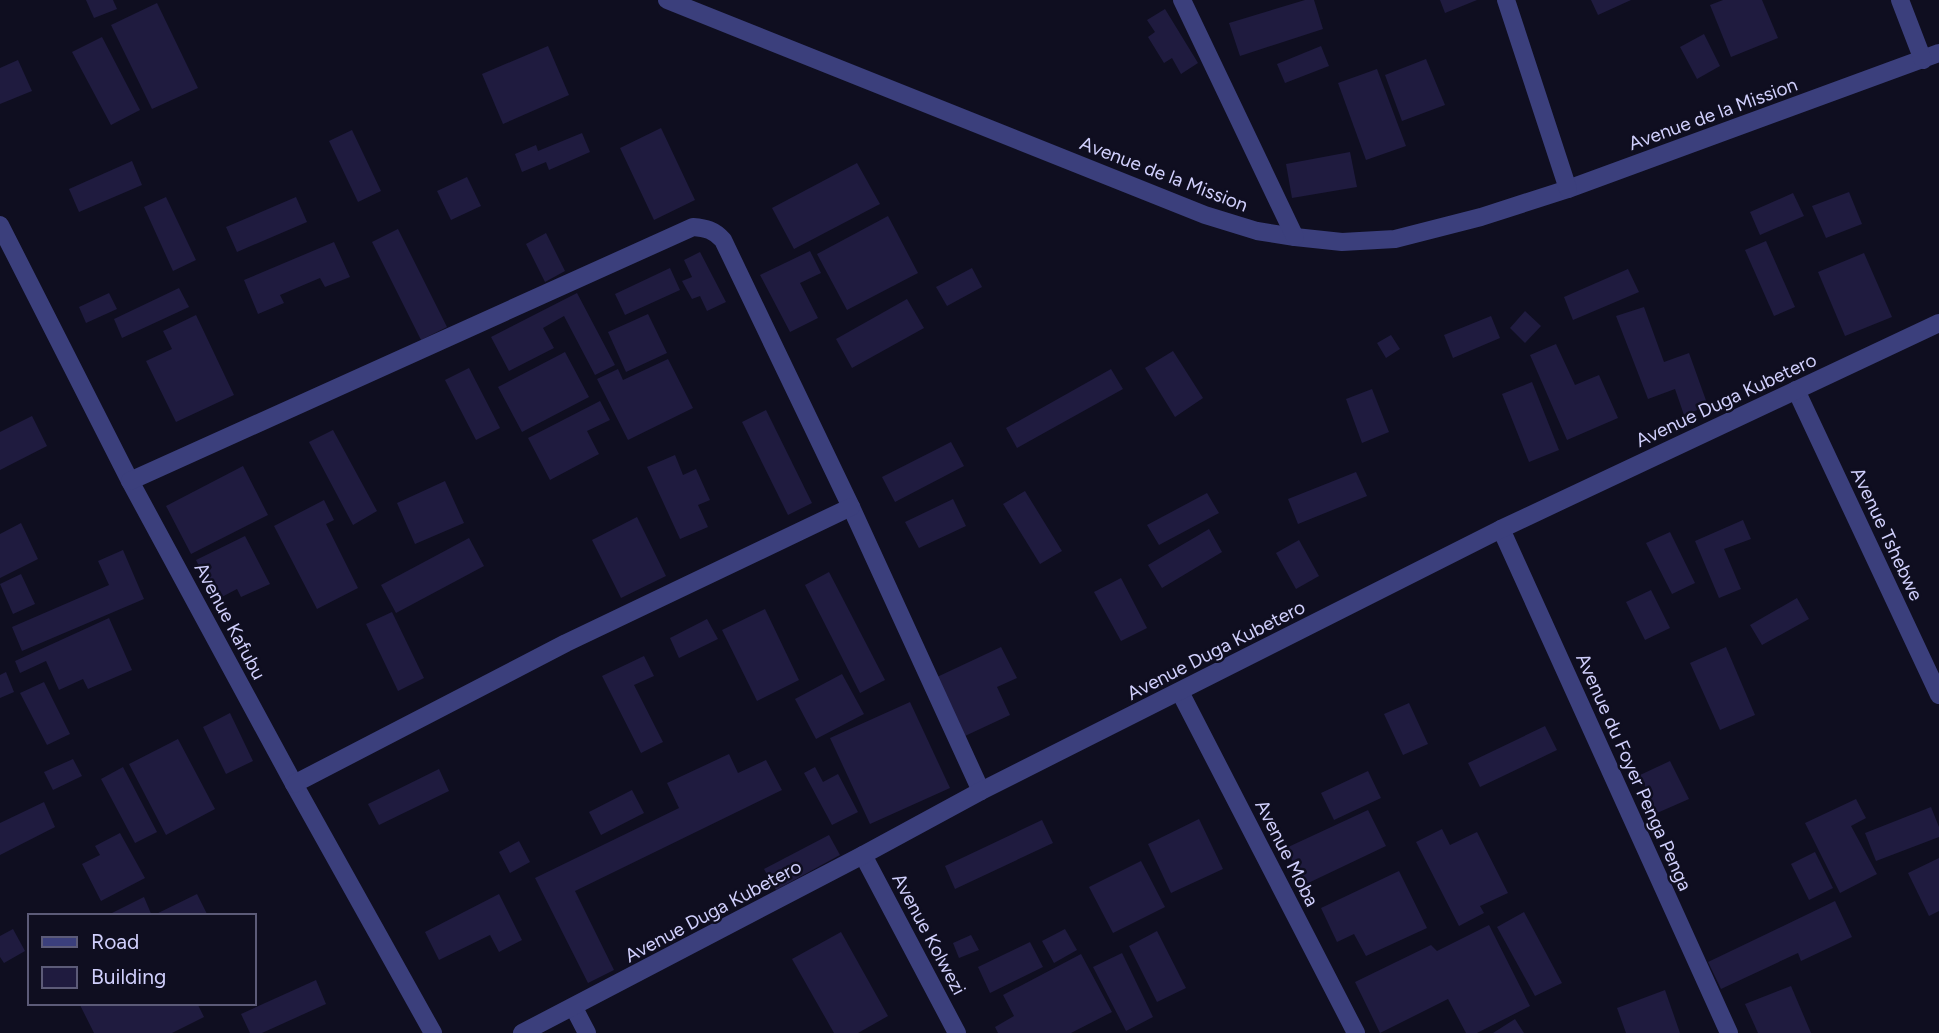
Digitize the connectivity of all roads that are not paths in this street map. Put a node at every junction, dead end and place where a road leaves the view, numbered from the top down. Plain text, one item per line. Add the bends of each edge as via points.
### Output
1 (667, 0) edge
2 (1182, 0) edge
3 (1506, 0) edge
4 (1900, 0) edge
5 (1931, 57) edge
6 (1568, 189) junction
7 (0, 225) edge
8 (1295, 237) junction
9 (1939, 323) edge
10 (1796, 390) junction
11 (130, 481) junction
12 (851, 507) junction
13 (1501, 529) junction
14 (1180, 692) junction
15 (1939, 695) edge
16 (294, 784) junction
17 (981, 791) junction
18 (863, 855) junction
19 (574, 1007) junction
20 (433, 1033) edge
21 (522, 1033) edge
22 (587, 1033) edge
23 (957, 1033) edge
24 (1356, 1033) edge
25 (1729, 1033) edge

1 - 8 street, Avenue de la Mission via 1205,215
2 - 8 street
3 - 6 street
4 - 5 street
5 - 6 street, Avenue de la Mission
6 - 8 street, Avenue de la Mission via 1395,239 1342,242
7 - 11 street, Avenue Kafubu
9 - 10 street, Avenue Duga Kubetero
10 - 13 street, Avenue Duga Kubetero
10 - 15 street, Avenue Tshebwe
11 - 12 street via 693,227 716,233 723,240
11 - 16 street, Avenue Kafubu
12 - 16 street via 566,643
12 - 17 street
13 - 14 street, Avenue Duga Kubetero
13 - 25 street, Avenue du Foyer Penga Penga
14 - 17 street, Avenue Duga Kubetero
14 - 24 street, Avenue Moba
16 - 20 street, Avenue Kafubu
17 - 18 street, Avenue Duga Kubetero
18 - 19 street, Avenue Duga Kubetero
18 - 23 street, Avenue Kolwezi
19 - 21 street, Avenue Duga Kubetero
19 - 22 street

